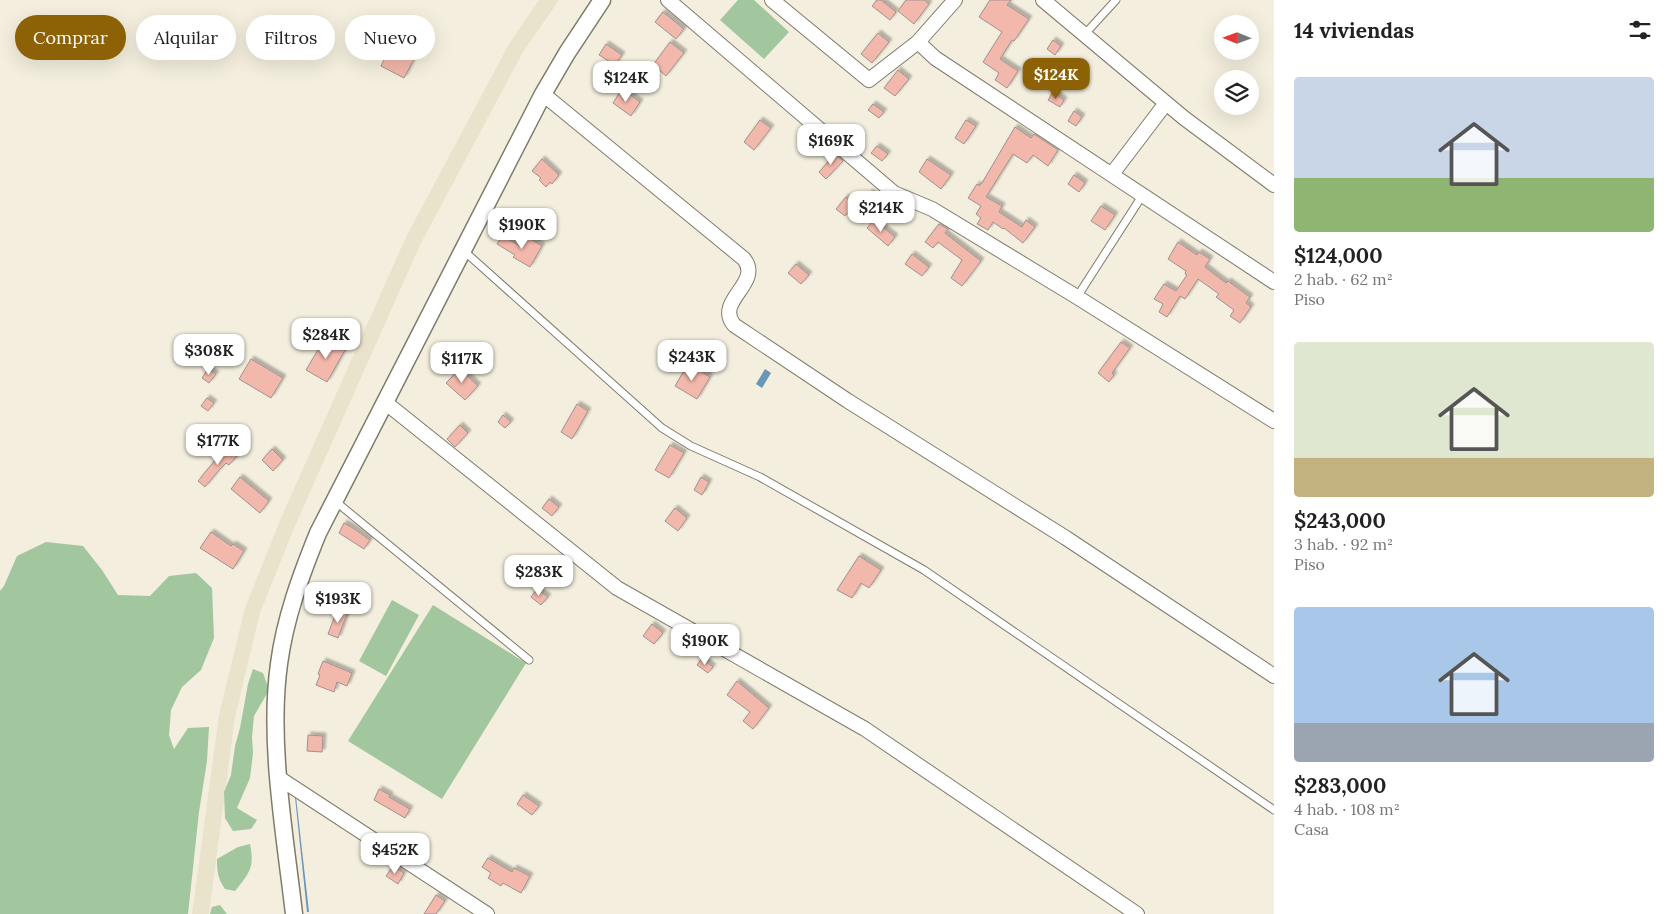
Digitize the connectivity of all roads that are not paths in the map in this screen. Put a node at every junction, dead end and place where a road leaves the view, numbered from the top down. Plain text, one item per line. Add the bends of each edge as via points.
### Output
1 (602, 0) edge
2 (668, 0) edge
3 (772, 0) edge
4 (1042, 0) edge
5 (1116, 0) edge
6 (948, 2) edge
7 (1084, 35) junction
8 (918, 42) junction
9 (544, 94) junction
10 (1166, 103) junction
11 (1112, 174) junction
12 (1274, 185) edge
13 (1142, 196) junction
14 (464, 251) junction
15 (1274, 282) edge
16 (1077, 297) junction
17 (386, 403) junction
18 (1274, 421) edge
19 (335, 501) junction
20 (529, 660) dead end
21 (1274, 676) edge
22 (279, 778) junction
23 (1274, 810) edge
24 (294, 914) edge
25 (487, 914) edge
26 (1137, 914) edge

1 - 9 street
2 - 16 street via 894,193 932,209
3 - 8 street via 870,80
4 - 7 street
5 - 7 lane
6 - 8 street
7 - 10 street
8 - 11 street via 935,58
9 - 14 street
9 - 21 street via 746,262 748,277 729,308 729,317 734,325
10 - 11 street
10 - 12 street
11 - 13 street
13 - 15 street
13 - 16 lane
14 - 17 street
14 - 23 lane via 662,428 691,446 760,477 924,570
16 - 18 street
17 - 19 street
17 - 26 street via 617,588 865,729
19 - 20 lane
19 - 22 street via 318,533 286,624 276,689
22 - 24 street
22 - 25 street

